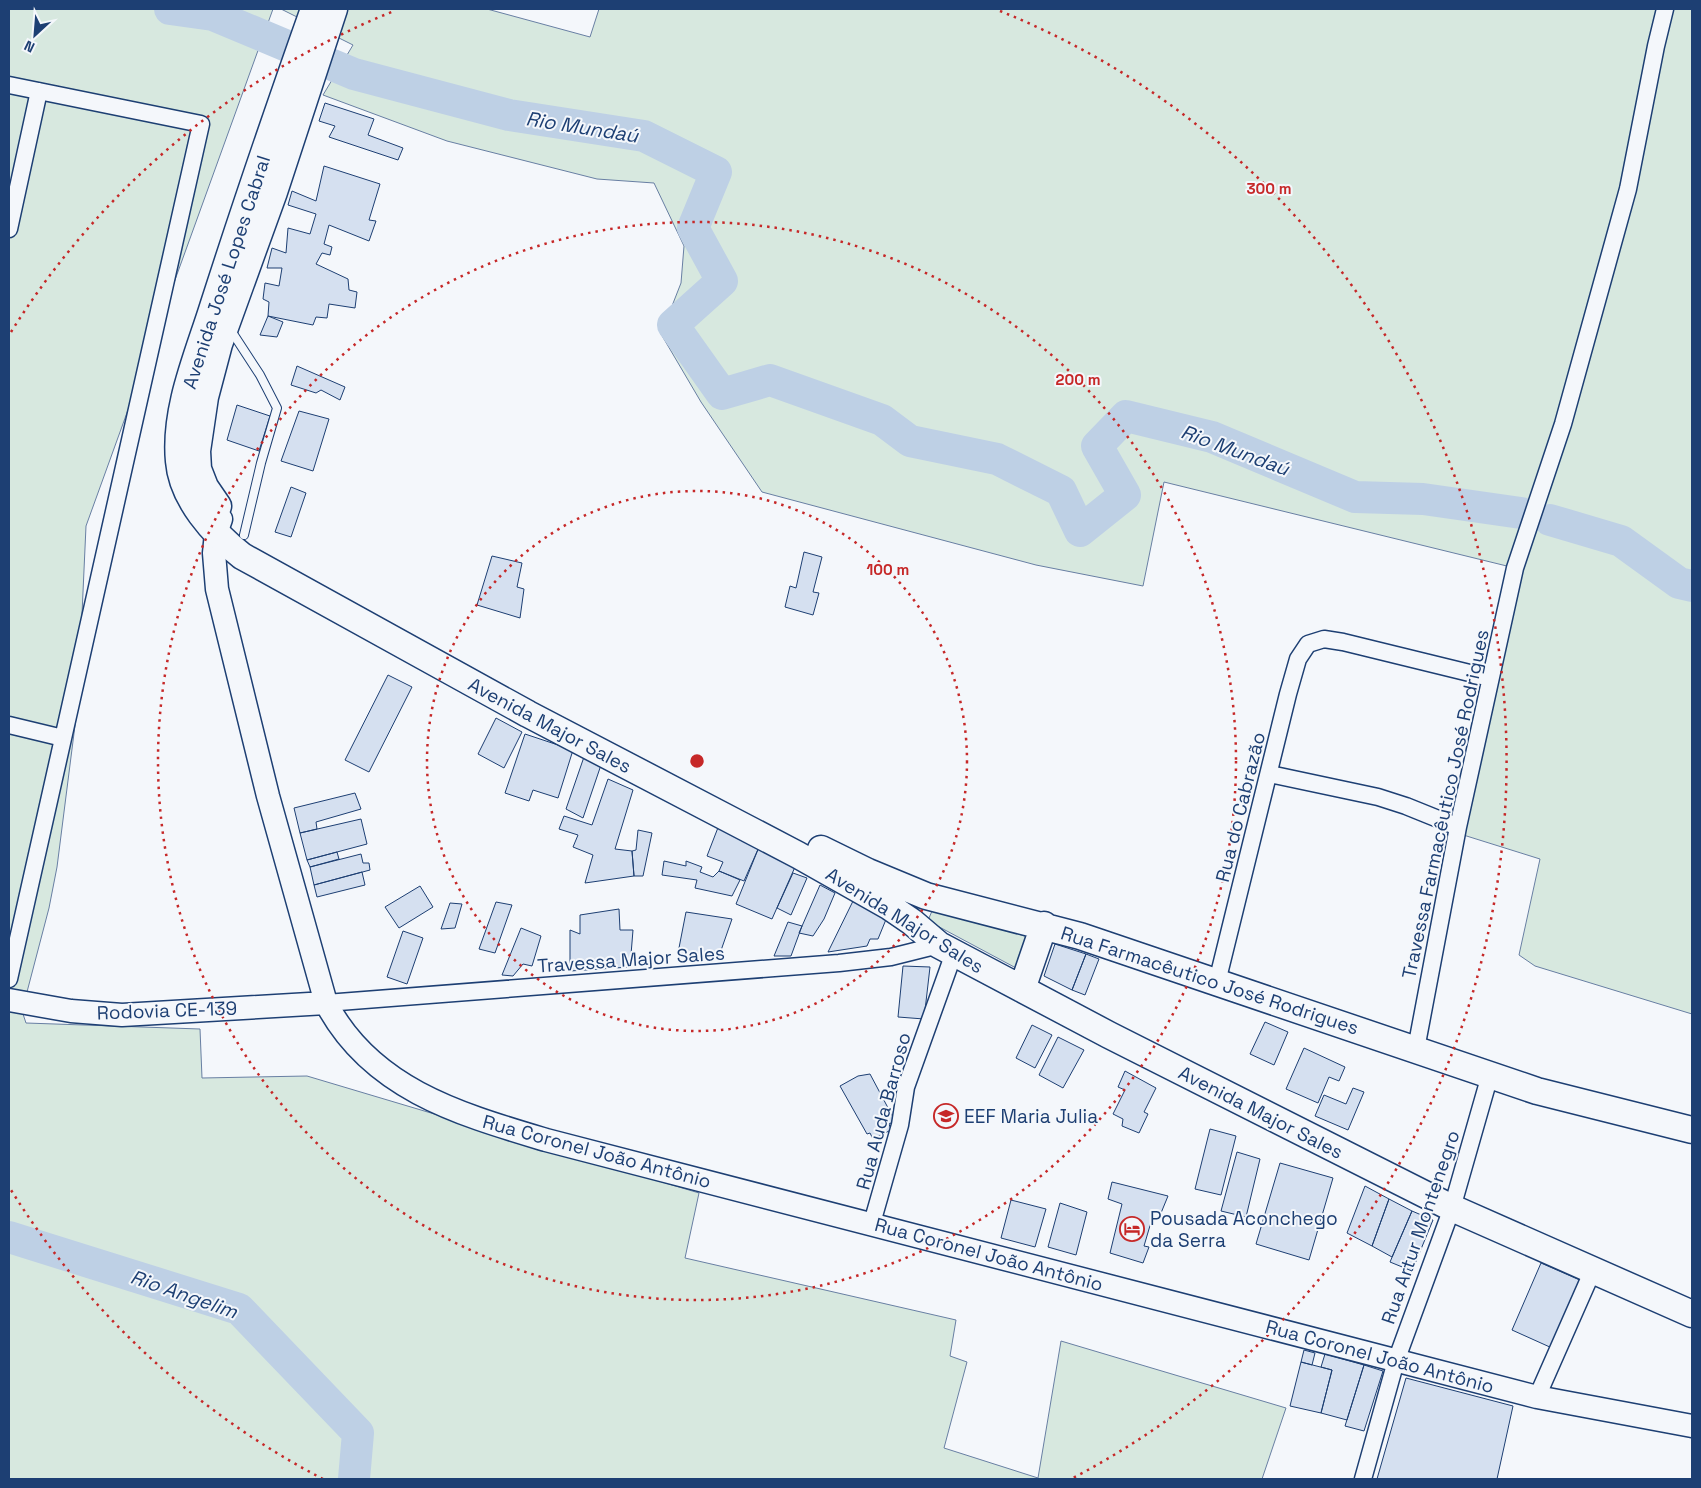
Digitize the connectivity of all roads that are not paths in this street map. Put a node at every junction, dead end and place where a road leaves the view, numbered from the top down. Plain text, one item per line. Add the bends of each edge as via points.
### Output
1 (334, 9) edge
2 (1666, 9) edge
3 (315, 24) edge
4 (9, 85) edge
5 (39, 91) junction
6 (9, 229) edge
7 (218, 322) junction
8 (219, 523) junction
9 (244, 535) junction
10 (1490, 678) junction
11 (9, 725) edge
12 (63, 738) junction
13 (1270, 774) junction
14 (710, 800) junction
15 (1458, 828) junction
16 (926, 896) junction
17 (912, 922) junction
18 (1044, 926) junction
19 (946, 949) junction
20 (9, 979) edge
21 (1217, 982) junction
22 (1022, 989) junction
23 (9, 1000) edge
24 (326, 1003) junction
25 (1416, 1049) junction
26 (1490, 1075) junction
27 (1692, 1120) edge
28 (1692, 1130) edge
29 (1452, 1208) junction
30 (872, 1223) junction
31 (1592, 1270) junction
32 (1692, 1314) edge
33 (1396, 1361) junction
34 (1537, 1397) junction
35 (1692, 1426) edge
36 (1363, 1479) edge

1 - 3 main road, Avenida José Lopes Cabral
2 - 10 street, Travessa Farmacêutico José Rodrigues via 1628,190 1563,424 1516,568
3 - 7 main road, Avenida José Lopes Cabral via 297,86 274,192
4 - 5 street
5 - 6 street
5 - 12 street via 201,124
7 - 8 main road, Avenida José Lopes Cabral via 197,451 198,469
7 - 9 lane via 260,375 277,408
8 - 9 main road, Avenida Major Sales
8 - 14 main road, Avenida Major Sales via 242,556 279,578 502,700
8 - 24 street, Rua Coronel João Antônio via 214,553 223,616 268,796
9 - 14 main road, Avenida Major Sales via 289,565
10 - 13 street, Rua do Cabrazão via 1344,642 1324,639 1308,644 1298,659 1293,676
10 - 15 street, Travessa Farmacêutico José Rodrigues
11 - 12 street
12 - 20 street
13 - 15 street via 1378,797
13 - 21 street, Rua do Cabrazão
14 - 16 main road, Avenida Major Sales
14 - 17 main road, Avenida Major Sales
15 - 25 street, Travessa Farmacêutico José Rodrigues
16 - 17 main road
16 - 18 main road, Rua Farmacêutico José Rodrigues
17 - 19 main road, Avenida Major Sales
18 - 21 main road, Rua Farmacêutico José Rodrigues
18 - 22 main road
19 - 22 main road, Avenida Major Sales
19 - 24 street, Travessa Major Sales via 839,963
19 - 30 street, Rua Auda Barroso via 906,1087 900,1125
21 - 25 main road, Rua Farmacêutico José Rodrigues
22 - 29 main road, Avenida Major Sales
23 - 24 street, Rodovia CE-139 via 71,1011 122,1015
24 - 30 street, Rua Coronel João Antônio via 343,1032 372,1063 393,1079 460,1113 546,1140
25 - 26 main road, Rua Farmacêutico José Rodrigues
26 - 27 main road, Rua Farmacêutico José Rodrigues via 1520,1074
26 - 28 main road, Rua Farmacêutico José Rodrigues
26 - 29 street, Rua Artur Montenegro
29 - 31 main road, Avenida Major Sales
29 - 33 street, Rua Artur Montenegro
30 - 33 street, Rua Coronel João Antônio
31 - 32 main road, Avenida Major Sales
31 - 34 street
33 - 34 street, Rua Coronel João Antônio
33 - 36 street, Rua Artur Montenegro
34 - 35 street, Rua Coronel João Antônio

